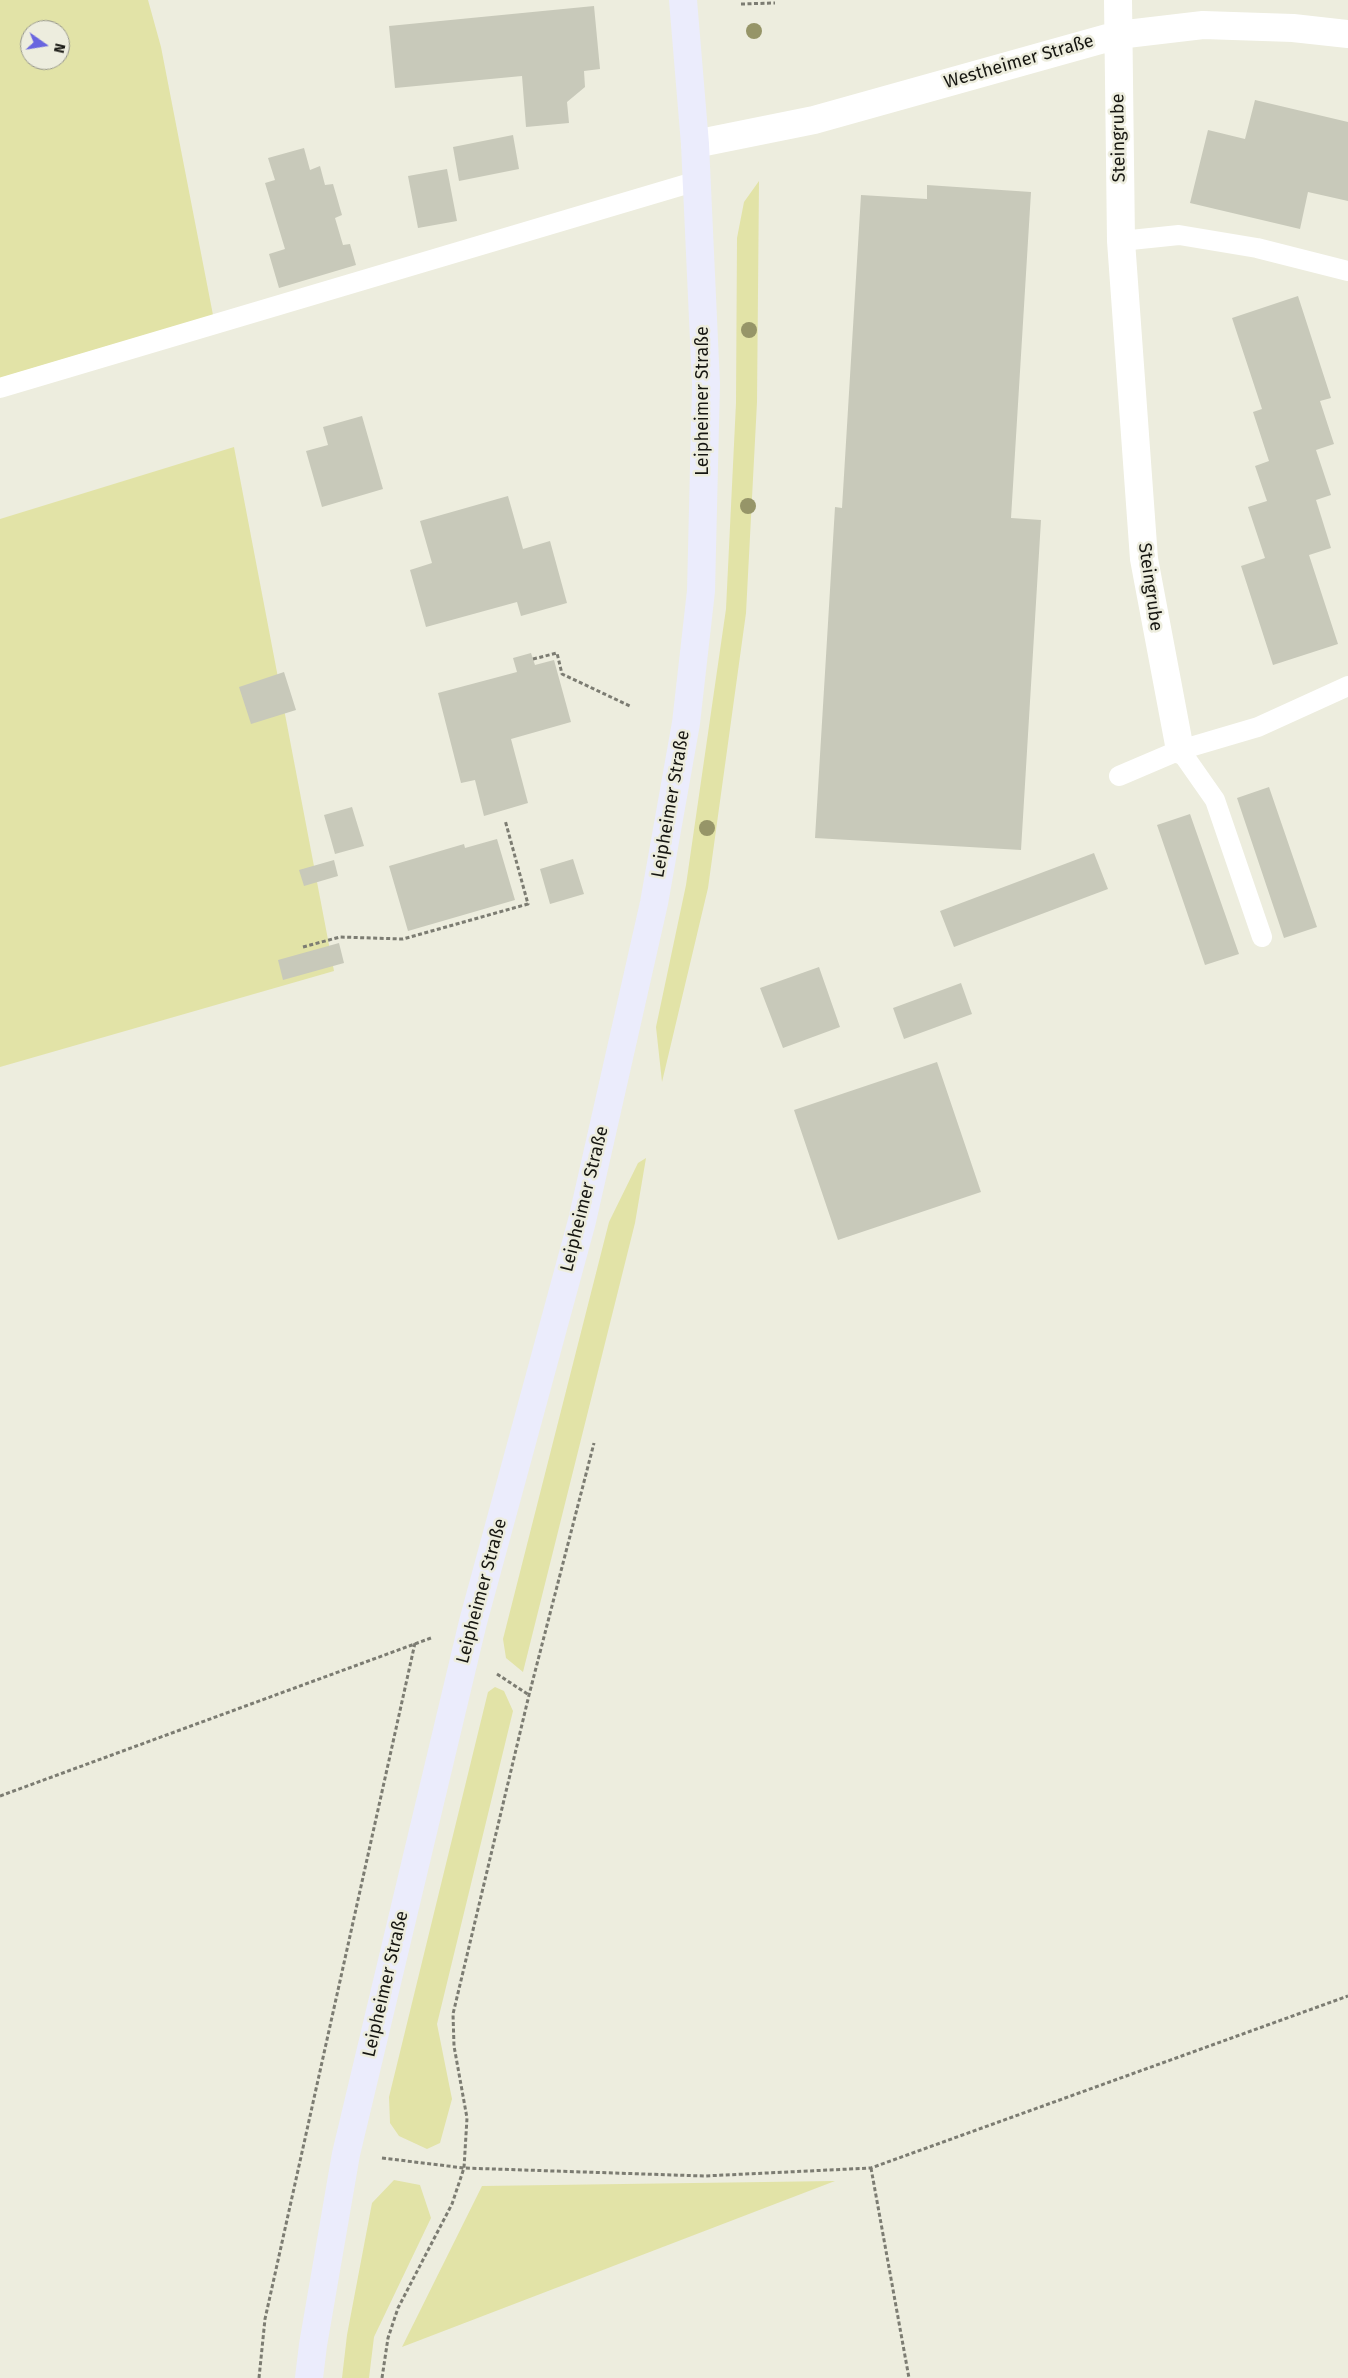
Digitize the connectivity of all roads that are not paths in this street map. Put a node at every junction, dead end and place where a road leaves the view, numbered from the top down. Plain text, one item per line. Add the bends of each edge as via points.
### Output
1 (683, 0) edge
2 (1118, 0) edge
3 (1348, 34) edge
4 (1118, 35) junction
5 (695, 144) junction
6 (697, 181) junction
7 (1121, 241) junction
8 (1348, 270) edge
9 (0, 388) edge
10 (1348, 686) edge
11 (1180, 750) junction
12 (1119, 776) dead end
13 (1262, 937) dead end
14 (309, 2378) edge

1 - 5 main road, Leipheimer Straße
2 - 4 street, Steingrube
3 - 4 street, Westheimer Straße via 1293,28 1203,25
4 - 5 street, Westheimer Straße via 814,120
4 - 7 street, Steingrube
5 - 6 main road, Leipheimer Straße
6 - 9 lane
6 - 14 main road, Leipheimer Straße via 706,384 701,591 686,722 654,903 582,1221 473,1622 346,2154
7 - 8 lane via 1179,235 1257,248
7 - 11 street, Steingrube via 1144,559
10 - 11 lane via 1258,727
11 - 12 lane
11 - 13 lane via 1215,800

